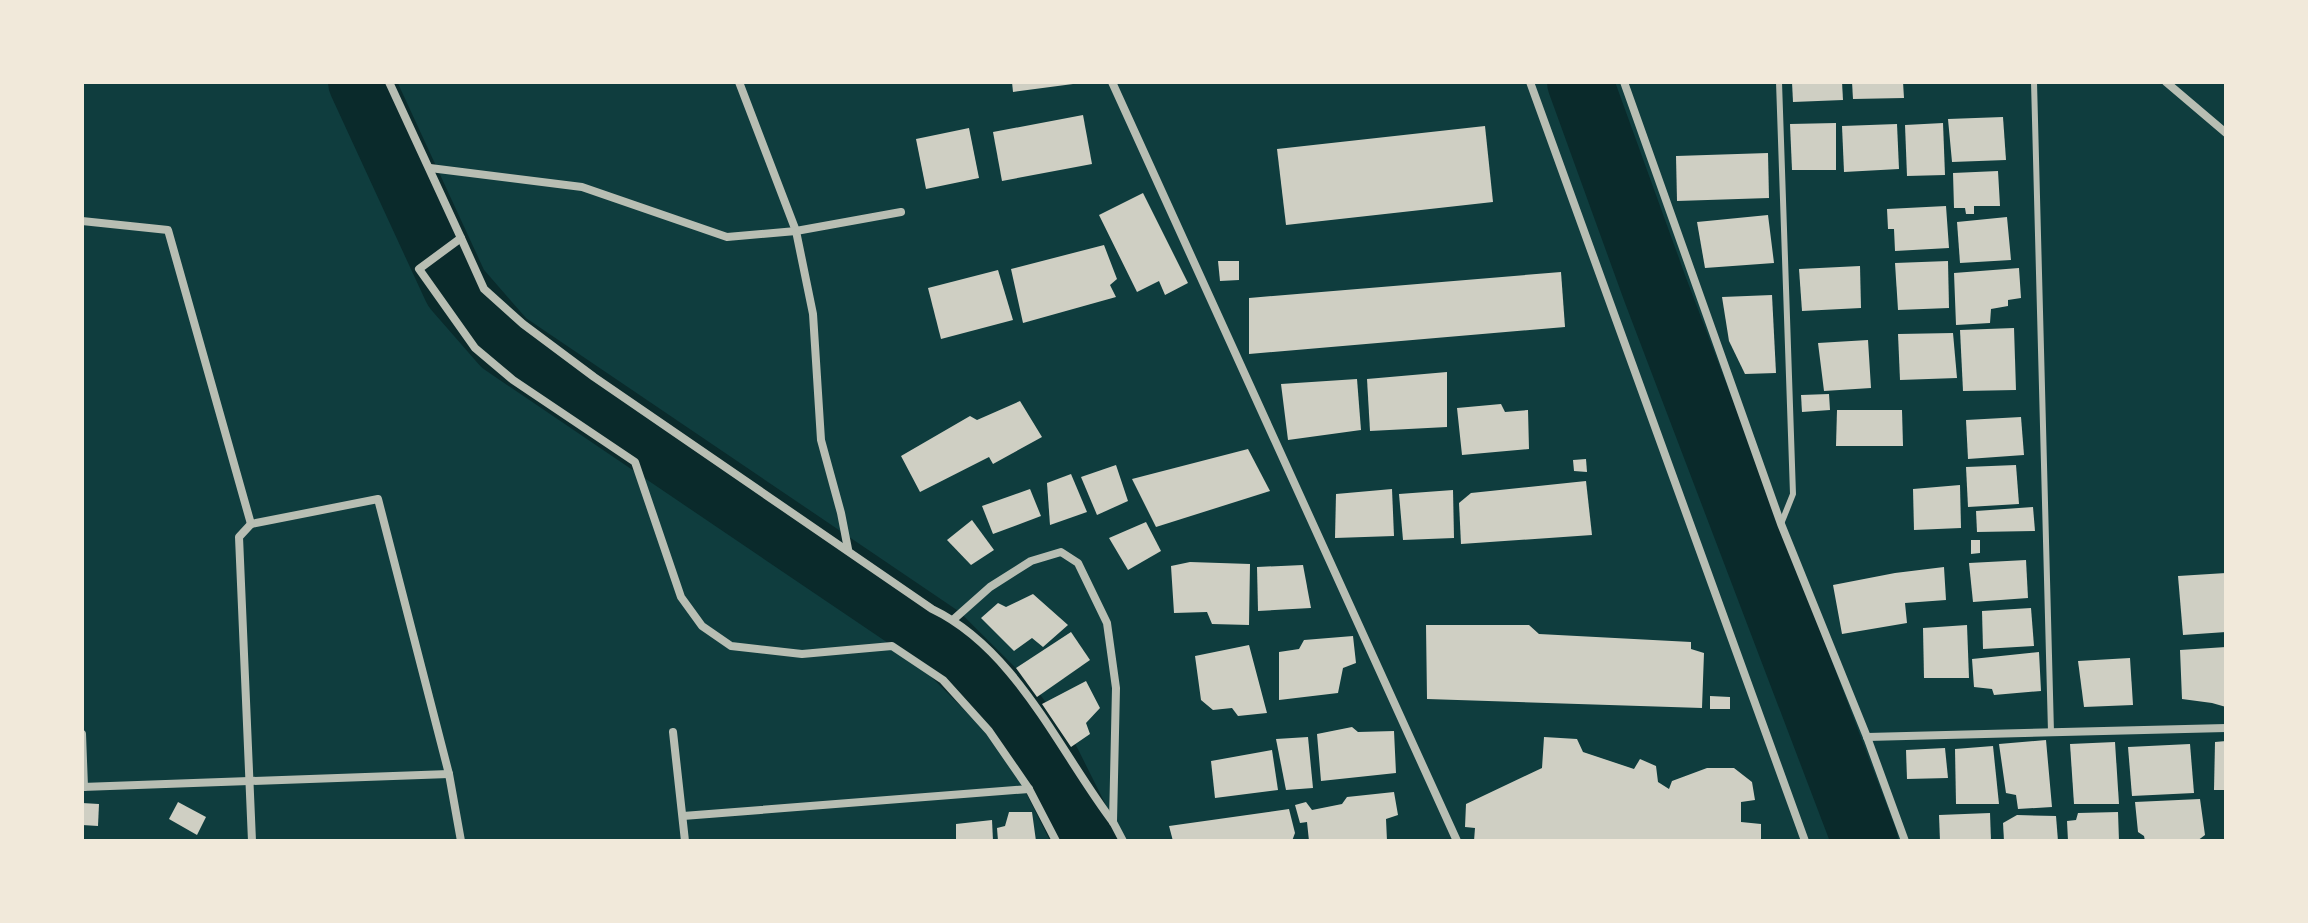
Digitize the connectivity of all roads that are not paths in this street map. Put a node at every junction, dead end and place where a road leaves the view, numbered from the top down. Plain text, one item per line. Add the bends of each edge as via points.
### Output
1 (389, 82) edge
2 (739, 82) edge
3 (1112, 82) edge
4 (1530, 82) edge
5 (1624, 82) edge
6 (1779, 82) edge
7 (2034, 82) edge
8 (2166, 82) edge
9 (2226, 133) edge
10 (430, 168) junction
11 (901, 212) dead end
12 (82, 221) edge
13 (796, 231) junction
14 (461, 238) junction
15 (251, 524) junction
16 (1781, 524) junction
17 (848, 549) junction
18 (954, 619) junction
19 (2226, 728) edge
20 (673, 732) dead end
21 (2051, 732) junction
22 (82, 734) edge
23 (1867, 737) junction
24 (449, 774) junction
25 (251, 782) junction
26 (83, 787) edge
27 (1029, 789) junction
28 (683, 816) junction
29 (1113, 822) junction
30 (252, 841) edge
31 (461, 841) edge
32 (685, 841) edge
33 (1056, 841) edge
34 (1123, 841) edge
35 (1457, 841) edge
36 (1805, 841) edge
37 (1905, 841) edge

1 - 10 street
2 - 13 street
3 - 35 street
4 - 36 street
5 - 16 street
6 - 16 lane via 1793,494
7 - 21 lane
8 - 9 street
10 - 13 street via 582,187 727,237
10 - 14 street
11 - 13 street
12 - 15 street via 168,230
13 - 17 street via 813,314 821,440
14 - 17 street via 484,289 523,324
14 - 27 street via 419,269 475,348 513,380 635,462 681,597 702,626 731,646 802,654 892,646 943,680 989,731
15 - 24 street via 378,499
15 - 25 street via 239,537
16 - 23 street
17 - 18 street
18 - 29 street via 1023,689
18 - 29 street via 1031,561 1061,552 1078,563 1107,623 1116,688
19 - 21 street
20 - 28 street
21 - 23 street
22 - 26 street
23 - 37 street
24 - 25 street
24 - 31 street
25 - 26 street
25 - 30 street
27 - 28 street
27 - 33 street
28 - 32 street
29 - 34 street

